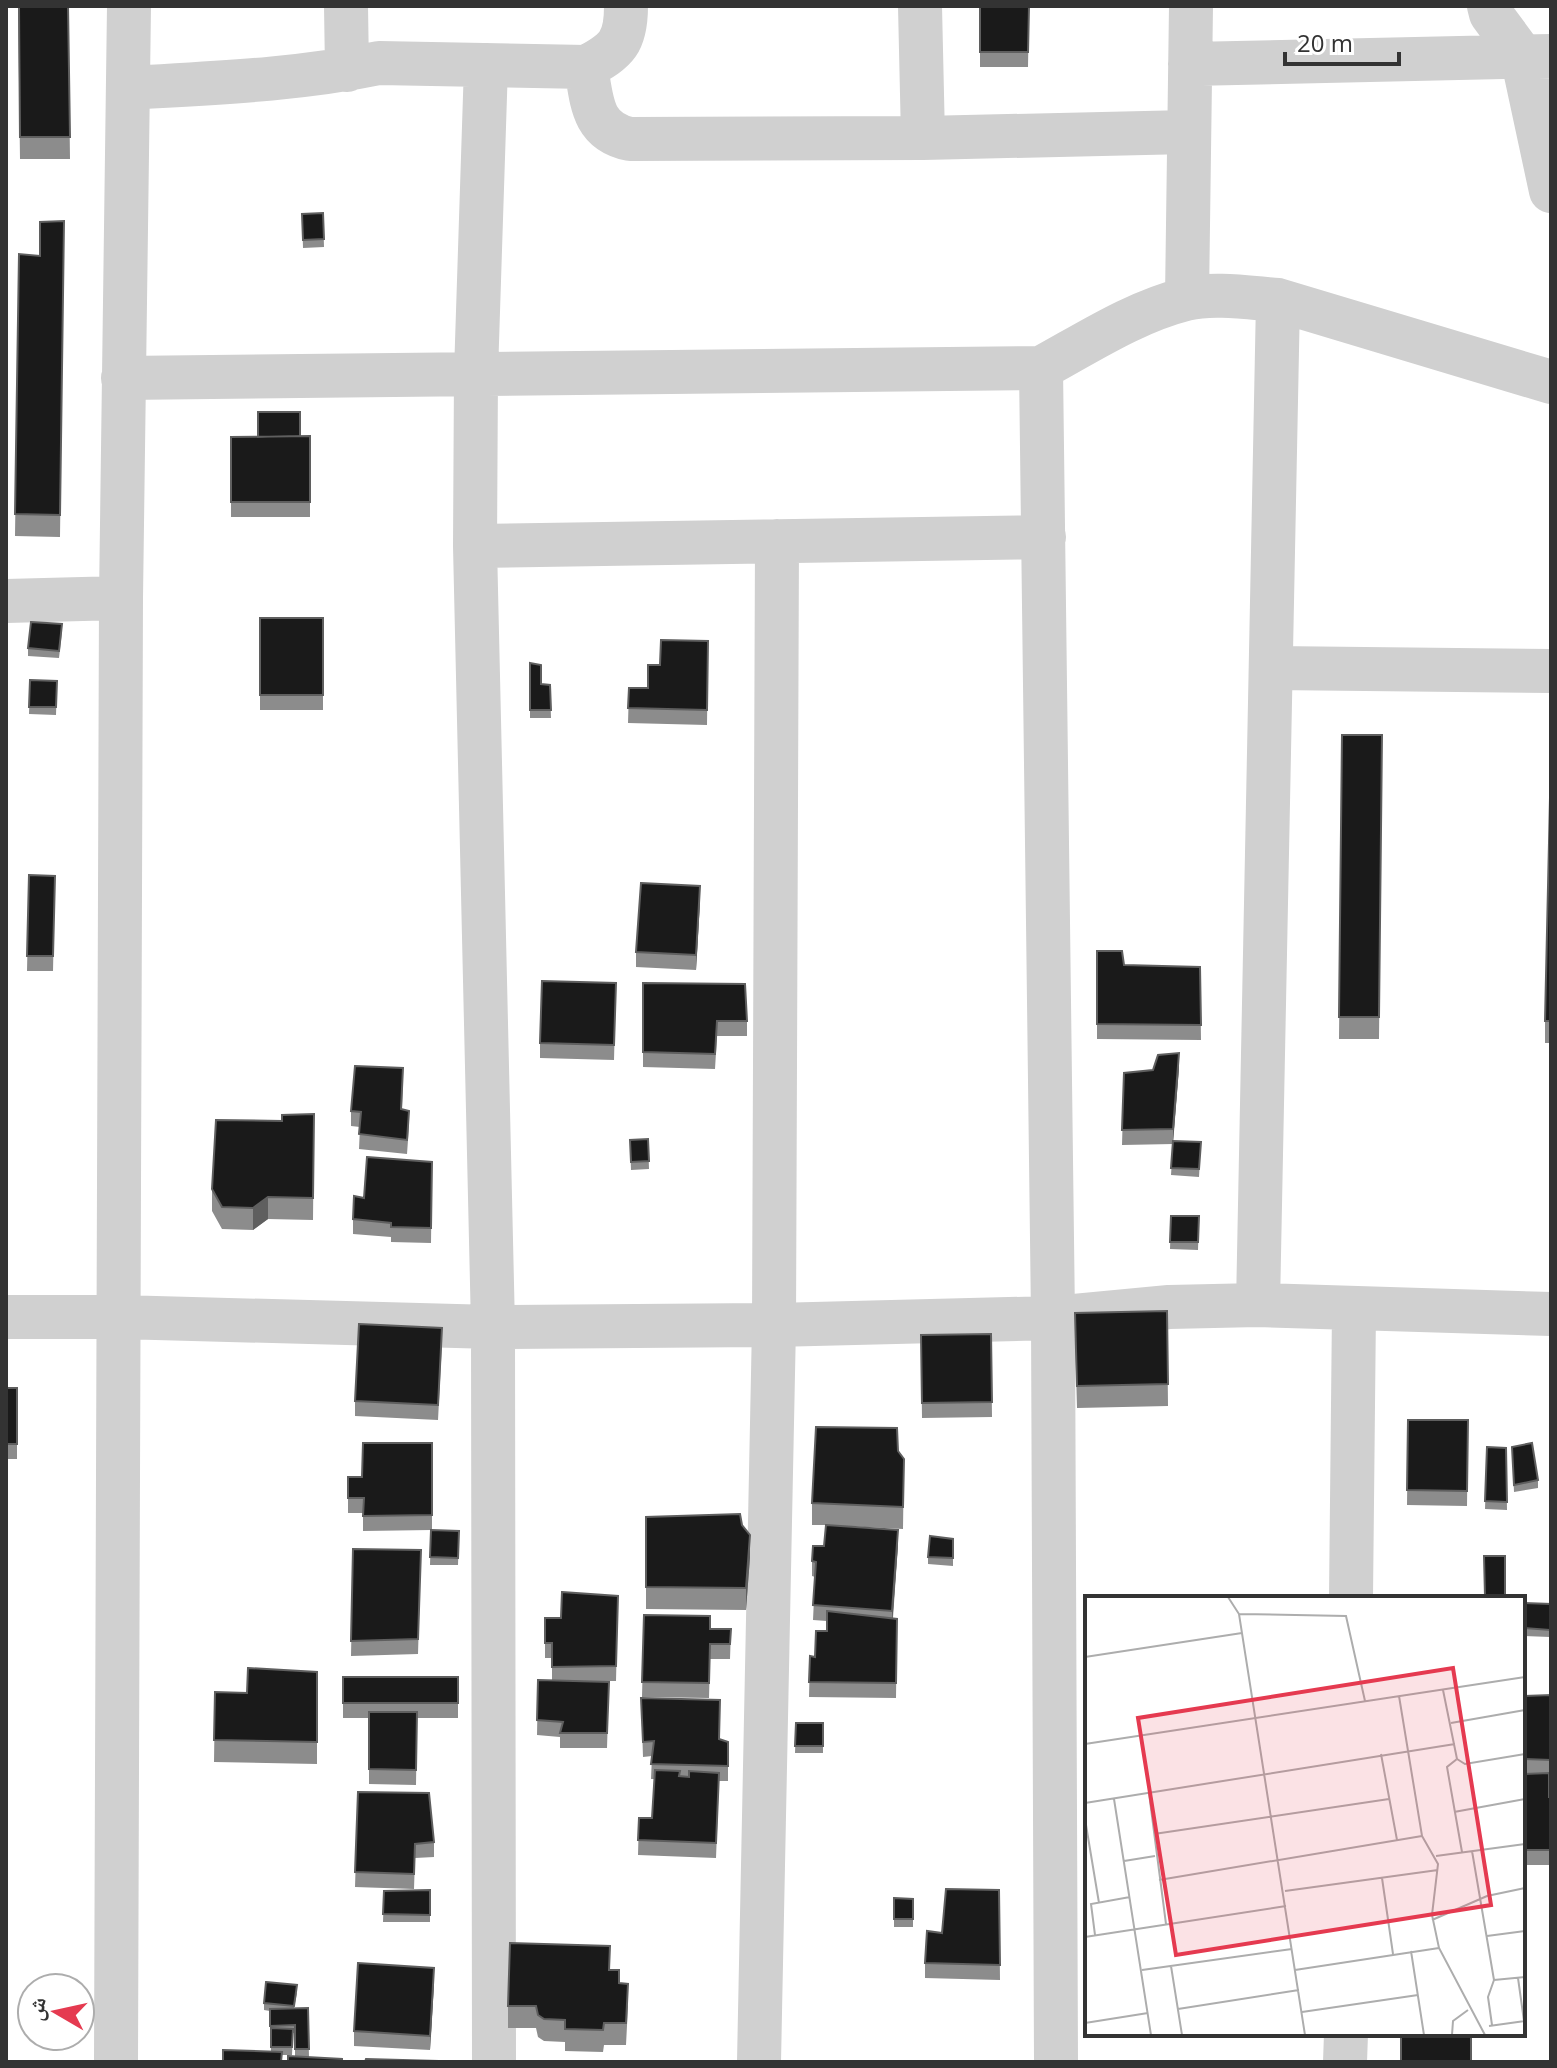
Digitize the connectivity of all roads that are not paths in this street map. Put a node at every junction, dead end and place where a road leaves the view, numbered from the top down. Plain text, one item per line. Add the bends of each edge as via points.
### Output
1 (129, 6) edge
2 (346, 6) edge
3 (626, 6) edge
4 (920, 6) edge
5 (1191, 6) edge
6 (1489, 6) edge
7 (1536, 56) edge
8 (1190, 64) junction
9 (486, 65) junction
10 (586, 67) junction
11 (347, 70) junction
12 (130, 88) junction
13 (1188, 132) junction
14 (923, 138) junction
15 (1551, 191) edge
16 (1187, 298) junction
17 (1278, 300) junction
18 (1041, 368) junction
19 (476, 373) junction
20 (123, 378) junction
21 (1551, 382) edge
22 (1044, 537) junction
23 (777, 541) junction
24 (475, 546) junction
25 (121, 598) junction
26 (6, 601) edge
27 (1273, 668) junction
28 (1551, 671) edge
29 (1258, 1305) junction
30 (1354, 1309) junction
31 (1551, 1314) edge
32 (6, 1317) edge
33 (119, 1317) junction
34 (1053, 1318) junction
35 (774, 1325) junction
36 (493, 1327) junction
37 (1351, 1596) edge
38 (1346, 2036) edge
39 (116, 2062) edge
40 (494, 2062) edge
41 (759, 2062) edge
42 (1056, 2062) edge
43 (1345, 2062) edge

1 - 12 street
2 - 11 street
3 - 10 street via 620,44
4 - 14 street
5 - 8 street
6 - 7 street via 1491,14
7 - 8 street
7 - 15 street
8 - 13 street
9 - 10 street
9 - 11 street via 379,63
9 - 19 street
10 - 14 street via 594,110 614,136
11 - 12 street
12 - 20 street
13 - 14 street
13 - 16 street
16 - 17 street
16 - 18 street via 1123,323
17 - 21 street
17 - 27 street
18 - 19 street
18 - 22 street
19 - 20 street
19 - 24 street
20 - 25 street
22 - 23 street
22 - 34 street
23 - 24 street
23 - 35 street
24 - 36 street
25 - 26 street
25 - 33 street
27 - 28 street
27 - 29 street
29 - 30 street
29 - 34 street
30 - 31 street
30 - 37 street
32 - 33 street
33 - 36 street
33 - 39 street
34 - 35 street
34 - 42 street
35 - 36 street
35 - 41 street
36 - 40 street
38 - 43 street

